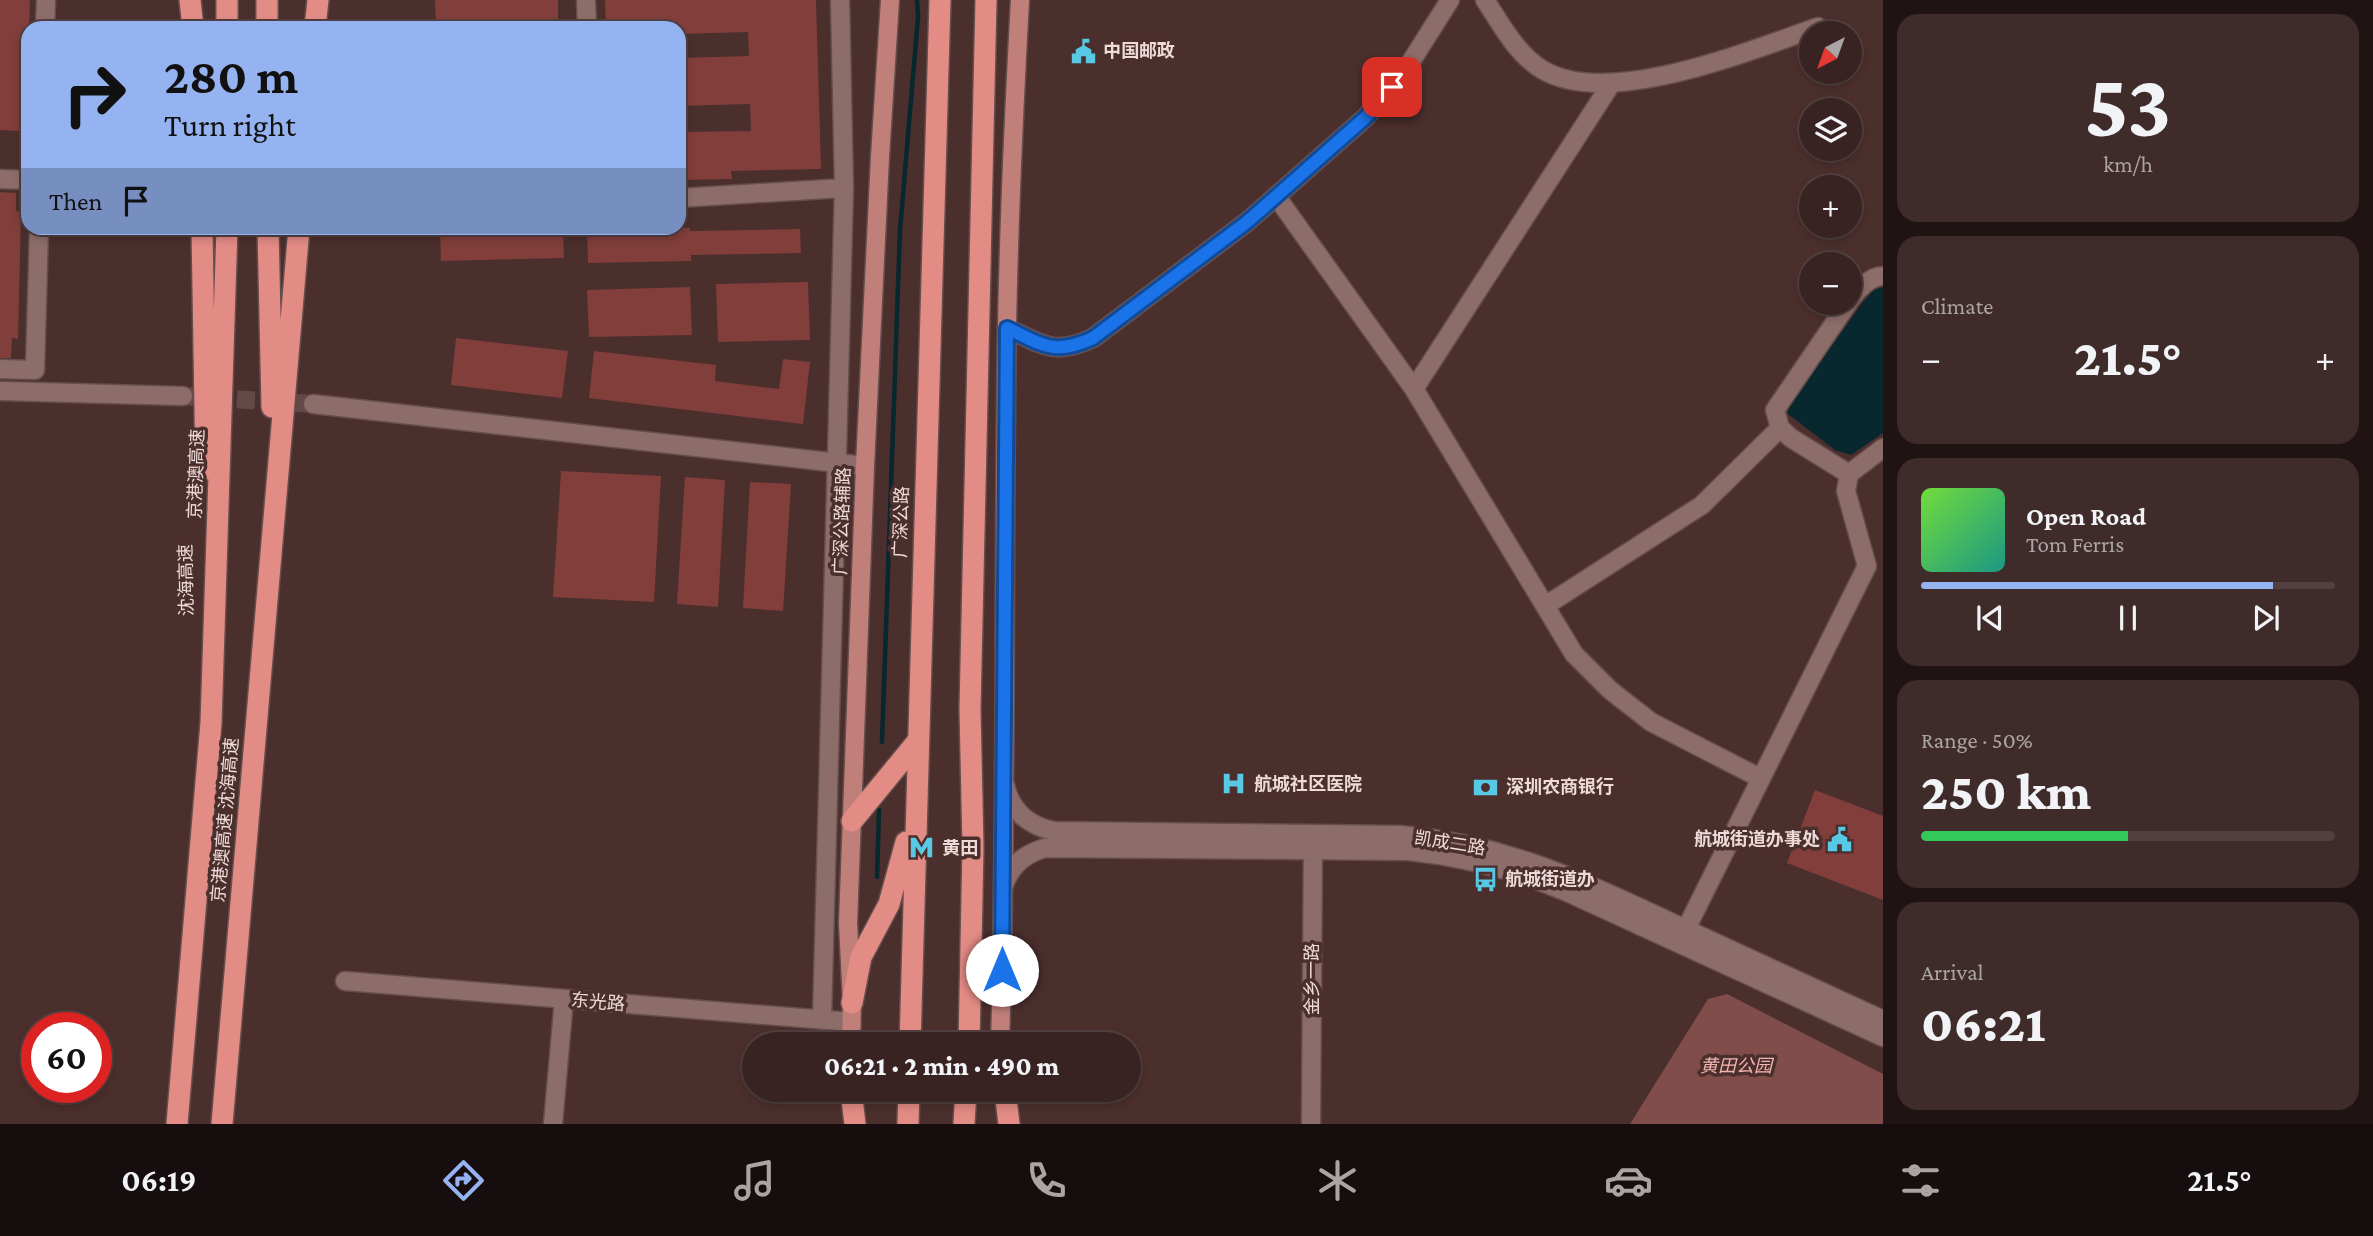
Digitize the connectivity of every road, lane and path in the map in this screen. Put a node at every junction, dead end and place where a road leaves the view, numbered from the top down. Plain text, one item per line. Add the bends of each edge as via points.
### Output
1 (46, 0) edge
2 (190, 0) edge
3 (227, 0) edge
4 (267, 0) edge
5 (318, 0) edge
6 (586, 0) edge
7 (841, 0) edge
8 (890, 0) edge
9 (986, 0) edge
10 (1020, 0) edge
11 (1450, 0) edge
12 (1485, 0) edge
13 (938, 5) edge
14 (45, 21) edge
15 (192, 21) edge
16 (227, 21) edge
17 (267, 21) edge
18 (316, 21) edge
19 (587, 21) edge
20 (1799, 34) edge
21 (1611, 84) junction
22 (0, 179) edge
23 (21, 180) edge
24 (844, 188) junction
25 (1276, 196) junction
26 (686, 198) edge
27 (39, 235) edge
28 (202, 235) edge
29 (227, 235) edge
30 (268, 235) edge
31 (298, 235) edge
32 (1883, 276) edge
33 (1862, 287) edge
34 (1839, 315) edge
35 (1007, 328) junction
36 (0, 369) edge
37 (1414, 389) junction
38 (0, 391) edge
39 (183, 396) tunnel mouth
40 (313, 404) tunnel mouth
41 (1780, 428) junction
42 (1883, 448) edge
43 (839, 463) junction
44 (865, 466) junction
45 (1849, 474) junction
46 (274, 521) junction
47 (1545, 606) junction
48 (211, 723) junction
49 (917, 743) junction
50 (1760, 778) junction
51 (1004, 785) junction
52 (916, 788) junction
53 (852, 821) junction
54 (1313, 842) junction
55 (1003, 888) junction
56 (1682, 936) junction
57 (345, 981) dead end
58 (564, 999) junction
59 (852, 1013) junction
60 (822, 1020) junction
61 (1883, 1020) edge
62 (851, 1032) edge
63 (910, 1032) edge
64 (969, 1032) edge
65 (1000, 1032) edge
66 (1883, 1038) edge
67 (850, 1102) edge
68 (852, 1102) edge
69 (909, 1102) edge
70 (965, 1102) edge
71 (967, 1102) edge
72 (999, 1102) edge
73 (1006, 1102) edge
74 (177, 1124) edge
75 (222, 1124) edge
76 (553, 1124) edge
77 (849, 1124) edge
78 (855, 1124) edge
79 (908, 1124) edge
80 (964, 1124) edge
81 (971, 1124) edge
82 (998, 1124) edge
83 (1009, 1124) edge
84 (1311, 1124) edge

1 - 14 street
2 - 15 highway
3 - 16 highway
4 - 17 highway
5 - 18 highway
6 - 19 street
7 - 24 street
8 - 44 main road, 广深公路辅路
9 - 64 highway via 970,709
10 - 35 main road
11 - 25 street via 1405,72 1366,117
12 - 21 street via 1510,38 1543,70 1566,79
13 - 49 highway, 广深公路
20 - 21 street via 1696,69
21 - 37 street
22 - 23 street
24 - 26 street
24 - 43 street
25 - 35 street via 1093,338 1063,349
25 - 37 street
27 - 36 street via 35,370
28 - 48 highway, 沈海高速
29 - 48 highway, 京港澳高速
30 - 46 highway
31 - 46 highway
32 - 33 street
34 - 41 street via 1775,410
35 - 51 main road
37 - 47 street
38 - 39 street
40 - 43 street
41 - 45 street
41 - 47 street via 1702,505
42 - 45 street
43 - 44 street
43 - 60 street
44 - 53 main road, 广深公路辅路
45 - 50 street via 1846,491 1867,566
46 - 75 highway, 京港澳高速 沈海高速
47 - 50 street via 1574,654 1609,690 1651,722
48 - 74 highway, 京港澳高速 沈海高速
49 - 52 highway, 广深公路
49 - 53 highway
50 - 56 street
51 - 54 street, 凯成二路 via 1019,814 1054,831
51 - 55 main road
52 - 59 highway via 894,892 861,957
52 - 63 highway, 广深公路
53 - 59 main road, 广深公路辅路 via 848,949
54 - 55 street, 凯成二路 via 1045,848 1015,865
54 - 56 street, 凯成二路 via 1486,863
54 - 84 street, 金乡一路
55 - 65 main road
56 - 61 street, 凯成二路
56 - 66 street, 凯成二路
57 - 58 street, 东光路
58 - 60 street, 东光路
58 - 76 street
59 - 60 street, 东光路
59 - 62 main road, 广深公路辅路
67 - 77 main road
68 - 78 highway
69 - 79 highway
70 - 80 highway
71 - 81 highway
72 - 82 main road
73 - 83 highway

